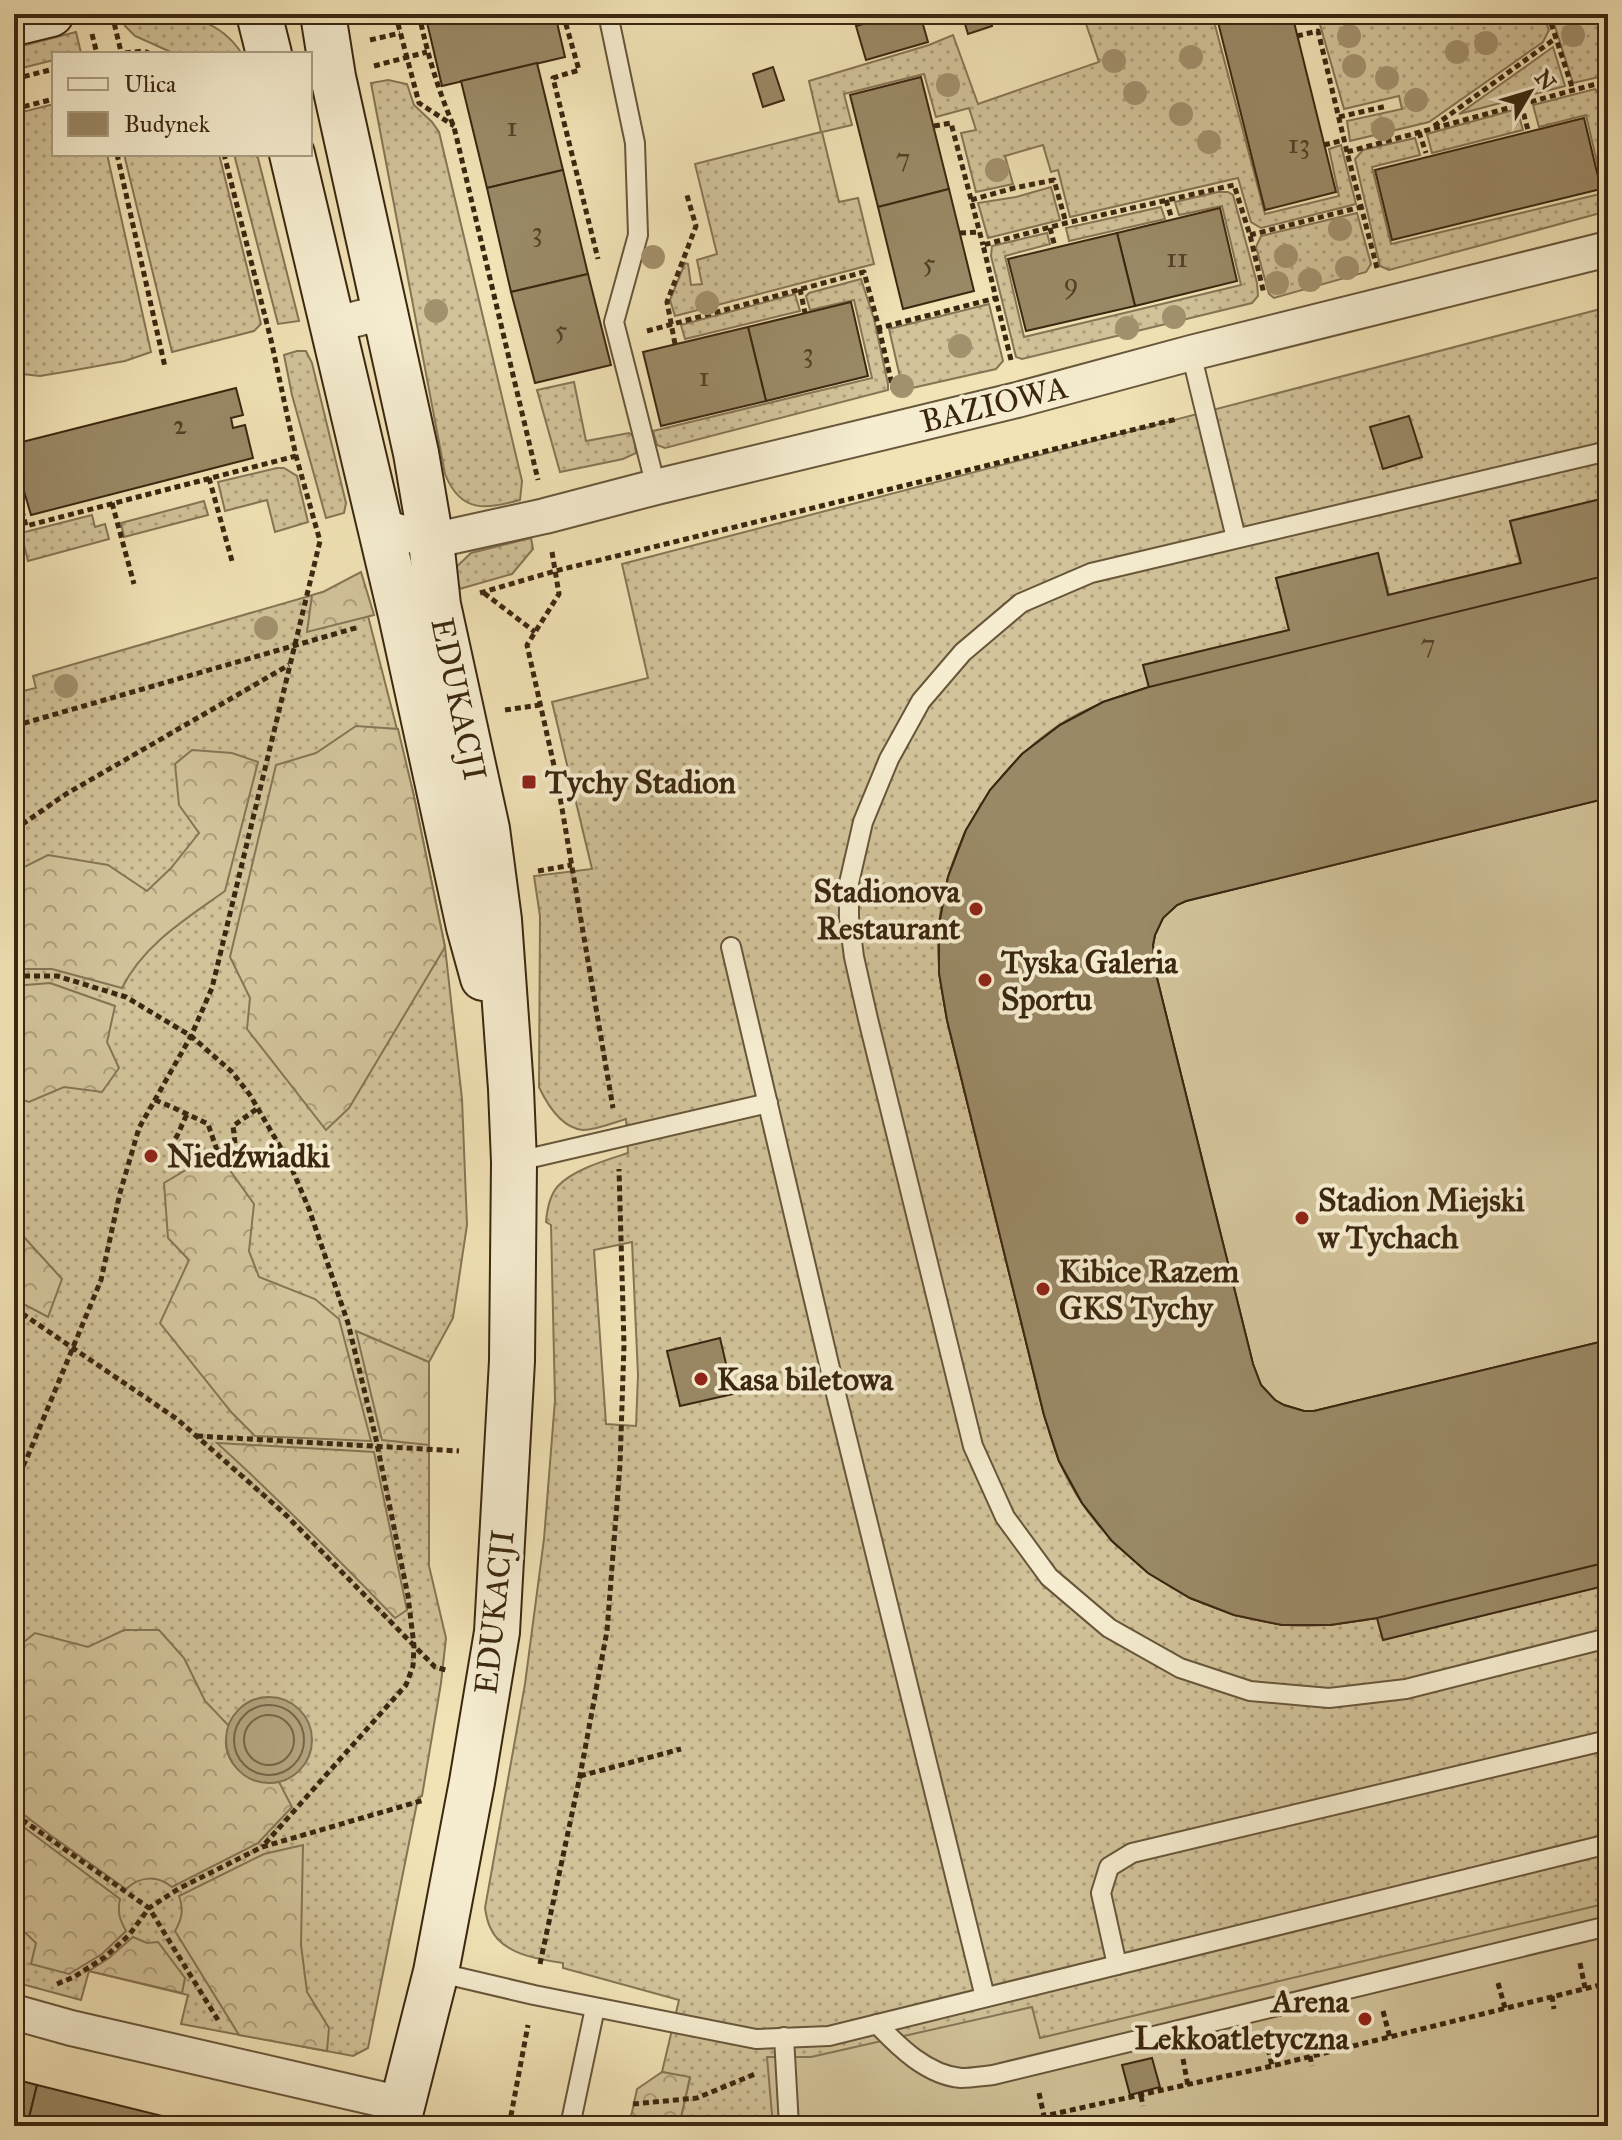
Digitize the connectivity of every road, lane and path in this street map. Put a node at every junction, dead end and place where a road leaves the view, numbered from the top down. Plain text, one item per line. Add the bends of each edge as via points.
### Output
1 (112, 14) edge
2 (259, 14) edge
3 (323, 14) edge
4 (398, 14) edge
5 (419, 14) edge
6 (563, 14) edge
7 (608, 14) edge
8 (1548, 14) edge
9 (71, 22) edge
10 (14, 23) edge
11 (400, 33) junction
12 (1297, 36) dead end
13 (1556, 38) junction
14 (364, 42) dead end
15 (95, 52) edge
16 (118, 52) edge
17 (268, 52) edge
18 (427, 52) junction
19 (407, 57) junction
20 (368, 68) dead end
21 (52, 70) edge
22 (14, 79) edge
23 (1608, 86) edge
24 (1573, 90) junction
25 (52, 100) edge
26 (1521, 104) junction
27 (1387, 106) dead end
28 (14, 109) edge
29 (1339, 117) junction
30 (934, 126) dead end
31 (454, 127) junction
32 (1429, 129) junction
33 (1528, 130) dead end
34 (1419, 132) junction
35 (1344, 140) junction
36 (1324, 145) dead end
37 (1347, 152) junction
38 (1426, 153) dead end
39 (117, 156) edge
40 (225, 156) edge
41 (292, 156) edge
42 (686, 192) dead end
43 (971, 200) junction
44 (1166, 200) junction
45 (1362, 207) junction
46 (1172, 219) dead end
47 (1066, 223) junction
48 (1050, 228) junction
49 (980, 232) junction
50 (960, 233) dead end
51 (1250, 235) junction
52 (983, 245) junction
53 (1055, 247) dead end
54 (1608, 249) edge
55 (1380, 281) dead end
56 (800, 289) junction
57 (1265, 295) dead end
58 (996, 298) junction
59 (384, 312) junction
60 (805, 313) dead end
61 (614, 322) junction
62 (671, 324) junction
63 (332, 325) junction
64 (879, 328) junction
65 (675, 344) dead end
66 (1191, 353) junction
67 (165, 367) dead end
68 (1015, 373) dead end
69 (897, 404) dead end
70 (1206, 412) junction
71 (1608, 451) edge
72 (296, 456) junction
73 (209, 478) junction
74 (14, 481) edge
75 (656, 487) junction
76 (112, 503) junction
77 (545, 516) junction
78 (380, 526) junction
79 (1236, 538) junction
80 (431, 541) junction
81 (232, 561) dead end
82 (555, 571) junction
83 (134, 584) dead end
84 (484, 592) junction
85 (420, 610) junction
86 (535, 632) junction
87 (295, 645) junction
88 (289, 665) junction
89 (14, 726) edge
90 (14, 830) edge
91 (731, 947) dead end
92 (14, 976) edge
93 (191, 1036) junction
94 (155, 1100) junction
95 (768, 1103) junction
96 (258, 1108) junction
97 (187, 1114) junction
98 (618, 1138) junction
99 (248, 1149) dead end
100 (514, 1162) junction
101 (14, 1308) edge
102 (74, 1347) junction
103 (197, 1436) junction
104 (378, 1446) junction
105 (459, 1451) dead end
106 (14, 1484) edge
107 (1608, 1638) edge
108 (414, 1646) junction
109 (454, 1671) dead end
110 (1608, 1740) edge
111 (681, 1749) dead end
112 (580, 1776) junction
113 (428, 1798) dead end
114 (14, 1814) edge
115 (1608, 1844) edge
116 (262, 1847) junction
117 (149, 1908) junction
118 (1608, 1926) edge
119 (1578, 1953) dead end
120 (1117, 1965) junction
121 (436, 1972) junction
122 (1608, 1983) edge
123 (52, 1987) dead end
124 (1585, 1988) junction
125 (534, 1995) junction
126 (1552, 1996) junction
127 (985, 1997) junction
128 (595, 2008) junction
129 (1554, 2009) dead end
130 (14, 2012) edge
131 (877, 2024) junction
132 (1388, 2030) dead end
133 (784, 2037) junction
134 (1390, 2038) junction
135 (1310, 2056) junction
136 (1312, 2066) dead end
137 (247, 2068) junction
138 (766, 2069) dead end
139 (1141, 2096) junction
140 (633, 2104) dead end
141 (1143, 2106) dead end
142 (399, 2115) edge
143 (509, 2126) edge
144 (570, 2126) edge
145 (789, 2126) edge
146 (1041, 2126) edge

1 - 16 path
2 - 17 street
3 - 59 street, EDUKACJI
4 - 11 path
5 - 18 path
6 - 61 path via 579,70 553,78
7 - 61 lane via 635,143 638,235
8 - 13 path
9 - 10 street
9 - 15 path
11 - 14 path
11 - 19 path
12 - 29 path via 1318,31
13 - 24 path
13 - 32 path
18 - 19 path
18 - 31 path
19 - 20 path
19 - 31 path via 419,103
21 - 22 path
23 - 24 path via 1607,81
24 - 26 path
25 - 28 path
26 - 32 path
26 - 33 path
27 - 29 path
29 - 35 path
30 - 43 path via 951,123
31 - 77 path
32 - 34 path
34 - 37 path
34 - 38 path
35 - 36 path
35 - 37 path
37 - 45 path
39 - 67 path
40 - 72 path
41 - 63 street, EDUKACJI
42 - 62 path via 696,226 667,302
43 - 47 path via 1054,180
43 - 49 path
44 - 46 path
44 - 47 path
44 - 51 path via 1234,185
45 - 51 path
45 - 55 path
47 - 48 path
48 - 52 path
48 - 53 path
49 - 50 path
49 - 52 path
51 - 57 path
52 - 58 path
54 - 66 street, BAZIOWA
56 - 60 path
56 - 62 path
56 - 64 path via 864,272
58 - 64 path
58 - 68 path
59 - 63 street
59 - 80 street, EDUKACJI
61 - 62 path via 636,334
61 - 75 lane
62 - 65 path
63 - 78 street, EDUKACJI
64 - 69 path
66 - 70 lane
66 - 75 street, BAZIOWA
70 - 79 lane
70 - 82 path
71 - 79 lane
72 - 73 path
72 - 87 path via 320,541
73 - 76 path
73 - 81 path
74 - 76 path via 26,526
75 - 77 street, BAZIOWA
76 - 83 path
77 - 80 street, BAZIOWA
77 - 82 path
78 - 80 street, BAZIOWA
78 - 85 street, EDUKACJI
79 - 107 lane via 1091,573 1021,603 963,652 921,701 863,822 849,883 854,957 973,1446 1005,1517 1049,1577 1109,1628 1180,1668 1250,1691 1329,1698 1406,1689
80 - 85 street, EDUKACJI
82 - 84 path
82 - 86 path via 559,594
84 - 85 path
84 - 86 path
85 - 87 path
85 - 100 street, EDUKACJI via 487,829 499,920
86 - 98 path via 527,645 557,779
87 - 88 path
87 - 89 path
88 - 90 path via 66,794
88 - 93 path via 212,988
91 - 95 lane
92 - 93 path via 57,976 126,997
93 - 94 path
93 - 96 path via 232,1072
94 - 97 path
94 - 102 path via 139,1128 101,1280
95 - 98 lane
95 - 127 lane
96 - 99 path via 233,1126 236,1151
96 - 104 path via 289,1162 329,1265
97 - 97 path via 208,1124 218,1153 201,1163 180,1163 169,1147
98 - 100 lane
98 - 112 path via 624,1345 620,1465 607,1631
100 - 121 street, EDUKACJI via 512,1361 497,1632
101 - 102 path
102 - 103 path
102 - 106 path
103 - 104 path
103 - 108 path via 284,1513
104 - 105 path
104 - 108 path
108 - 109 path via 435,1667
108 - 116 path via 406,1685
110 - 120 lane via 1132,1853 1109,1867 1101,1893
111 - 112 path
112 - 125 path
113 - 116 path
114 - 117 path
115 - 120 lane
116 - 117 path
117 - 123 path via 105,1957
117 - 137 path
118 - 131 lane via 993,2075 960,2078 930,2068
119 - 124 path
120 - 127 lane
121 - 125 lane
121 - 142 street, EDUKACJI
122 - 124 path
124 - 126 path
125 - 128 lane
125 - 143 path
126 - 129 path
126 - 134 path
127 - 131 lane
128 - 133 lane via 756,2039
128 - 144 lane
130 - 137 street
131 - 133 lane via 829,2036
132 - 134 path
133 - 145 lane
134 - 135 path
135 - 136 path
135 - 139 path
137 - 142 street
138 - 140 path via 697,2098
139 - 141 path
139 - 146 path via 1044,2114

